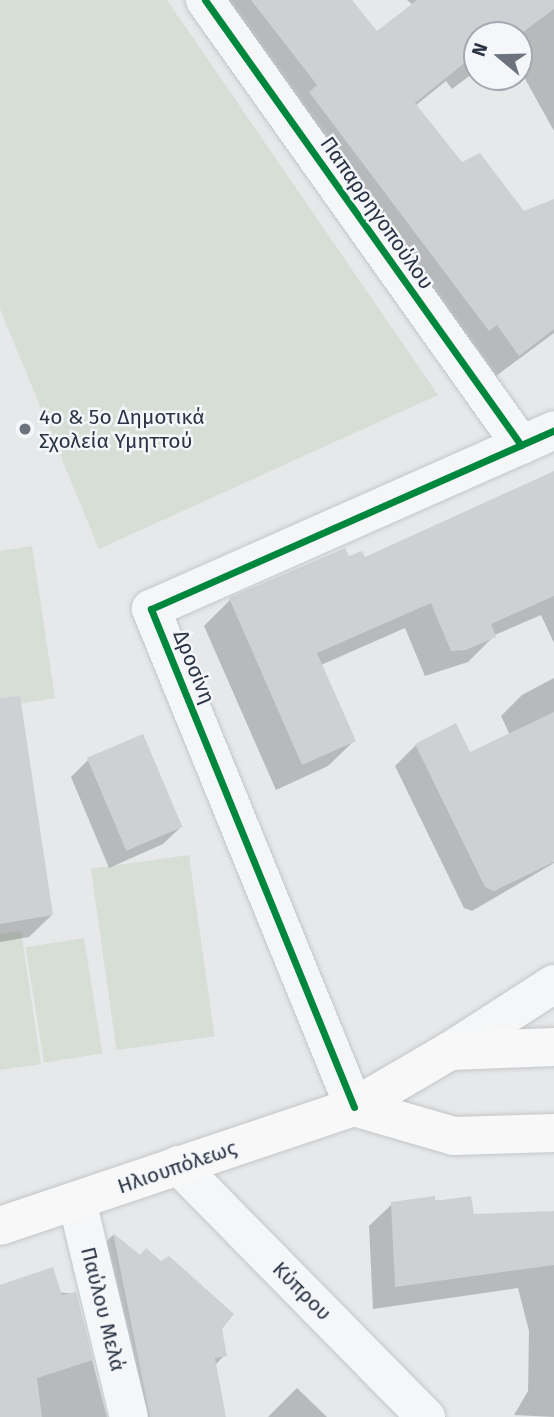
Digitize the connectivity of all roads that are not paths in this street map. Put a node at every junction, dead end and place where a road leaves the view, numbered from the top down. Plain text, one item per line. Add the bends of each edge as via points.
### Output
1 (205, 0) edge
2 (543, 445) edge
3 (554, 984) edge
4 (554, 1047) edge
5 (450, 1051) junction
6 (354, 1107) junction
7 (554, 1133) edge
8 (178, 1165) junction
9 (77, 1201) junction
10 (0, 1226) edge
11 (129, 1417) edge
12 (426, 1417) edge

1 - 2 street, Παπαρρηγοπούλου
2 - 6 street, Δροσίνη via 151,609
3 - 5 street
4 - 5 main road
5 - 6 main road, Ηλιουπόλεως
6 - 7 main road via 454,1136
6 - 8 main road, Ηλιουπόλεως
8 - 9 main road, Ηλιουπόλεως
8 - 12 street, Κύπρου
9 - 10 main road, Ηλιουπόλεως
9 - 11 street, Παύλου Μελά

